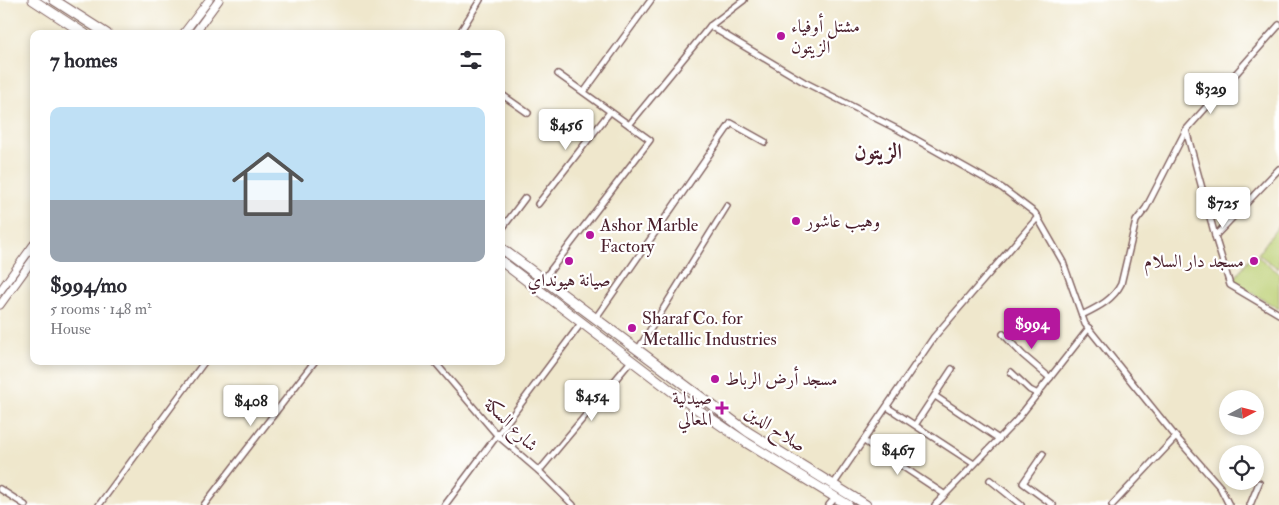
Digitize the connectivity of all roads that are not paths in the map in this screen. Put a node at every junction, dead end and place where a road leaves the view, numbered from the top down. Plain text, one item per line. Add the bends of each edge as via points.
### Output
1 (33, 0) edge
2 (54, 0) edge
3 (209, 0) edge
4 (220, 0) edge
5 (480, 0) edge
6 (651, 0) edge
7 (744, 0) edge
8 (1279, 25) edge
9 (710, 26) junction
10 (79, 30) edge
11 (101, 30) edge
12 (186, 30) edge
13 (197, 30) edge
14 (461, 30) edge
15 (558, 74) dead end
16 (584, 92) junction
17 (505, 97) edge
18 (610, 112) junction
19 (528, 113) dead end
20 (630, 125) junction
21 (1186, 130) junction
22 (765, 142) dead end
23 (1279, 169) edge
24 (525, 198) dead end
25 (538, 204) dead end
26 (727, 206) dead end
27 (1038, 217) junction
28 (505, 225) edge
29 (1214, 236) junction
30 (30, 250) edge
31 (505, 251) edge
32 (30, 264) edge
33 (505, 264) edge
34 (543, 280) junction
35 (0, 291) edge
36 (0, 305) edge
37 (1279, 314) edge
38 (1082, 315) junction
39 (595, 320) junction
40 (582, 322) junction
41 (1088, 328) junction
42 (1003, 334) dead end
43 (637, 352) junction
44 (631, 361) junction
45 (203, 365) edge
46 (311, 365) edge
47 (437, 365) edge
48 (952, 369) dead end
49 (1011, 372) dead end
50 (1050, 378) junction
51 (1038, 394) junction
52 (935, 396) junction
53 (887, 407) junction
54 (914, 425) junction
55 (497, 435) junction
56 (1176, 437) junction
57 (999, 439) junction
58 (864, 441) junction
59 (1043, 454) dead end
60 (974, 464) junction
61 (539, 471) junction
62 (990, 480) dead end
63 (833, 485) junction
64 (0, 489) edge
65 (1256, 490) edge
66 (944, 494) junction
67 (832, 501) edge
68 (21, 504) edge
69 (99, 505) edge
70 (204, 505) edge
71 (445, 505) edge
72 (573, 505) edge
73 (848, 505) edge
74 (866, 505) edge
75 (936, 505) edge
76 (1021, 505) edge
77 (1052, 505) edge
78 (1112, 505) edge
79 (1229, 505) edge
80 (1250, 505) edge

1 - 10 highway
2 - 11 highway
3 - 12 main road
4 - 13 main road
5 - 14 street
6 - 16 street
7 - 9 street
8 - 21 street
9 - 20 street
9 - 27 street via 804,82 899,130 1002,188
15 - 16 street
16 - 18 street
17 - 19 street
18 - 20 street
18 - 25 street
20 - 34 street via 650,140
21 - 29 street
21 - 38 street via 1146,208 1136,221 1118,291
22 - 39 street via 731,123
23 - 29 street
24 - 28 street
26 - 43 street
27 - 38 street via 1064,262
27 - 53 street via 934,337
29 - 37 street via 1230,285
30 - 35 main road
31 - 34 highway, صلاح الدين
32 - 36 main road
33 - 40 highway, صلاح الدين
34 - 39 highway, صلاح الدين
38 - 41 street
39 - 43 highway, صلاح الدين
40 - 44 highway, صلاح الدين
40 - 55 street
41 - 50 street
41 - 56 street
42 - 50 street
43 - 63 highway, صلاح الدين via 748,432
44 - 61 street
44 - 67 highway, صلاح الدين
45 - 69 street
46 - 70 street
47 - 55 street, شارع السكة
48 - 52 street
49 - 51 street
50 - 51 street
51 - 57 street
52 - 54 street
52 - 57 street
53 - 54 street
53 - 58 street
54 - 60 street
55 - 61 street, شارع السكة
55 - 71 street
56 - 78 street
56 - 79 street via 1220,488
57 - 60 street
58 - 63 street
58 - 66 street
59 - 77 street via 1023,483
60 - 66 street
61 - 72 street, شارع السكة
62 - 76 street
63 - 74 highway, صلاح الدين
64 - 68 street
65 - 80 street
66 - 75 street
67 - 73 highway, صلاح الدين

